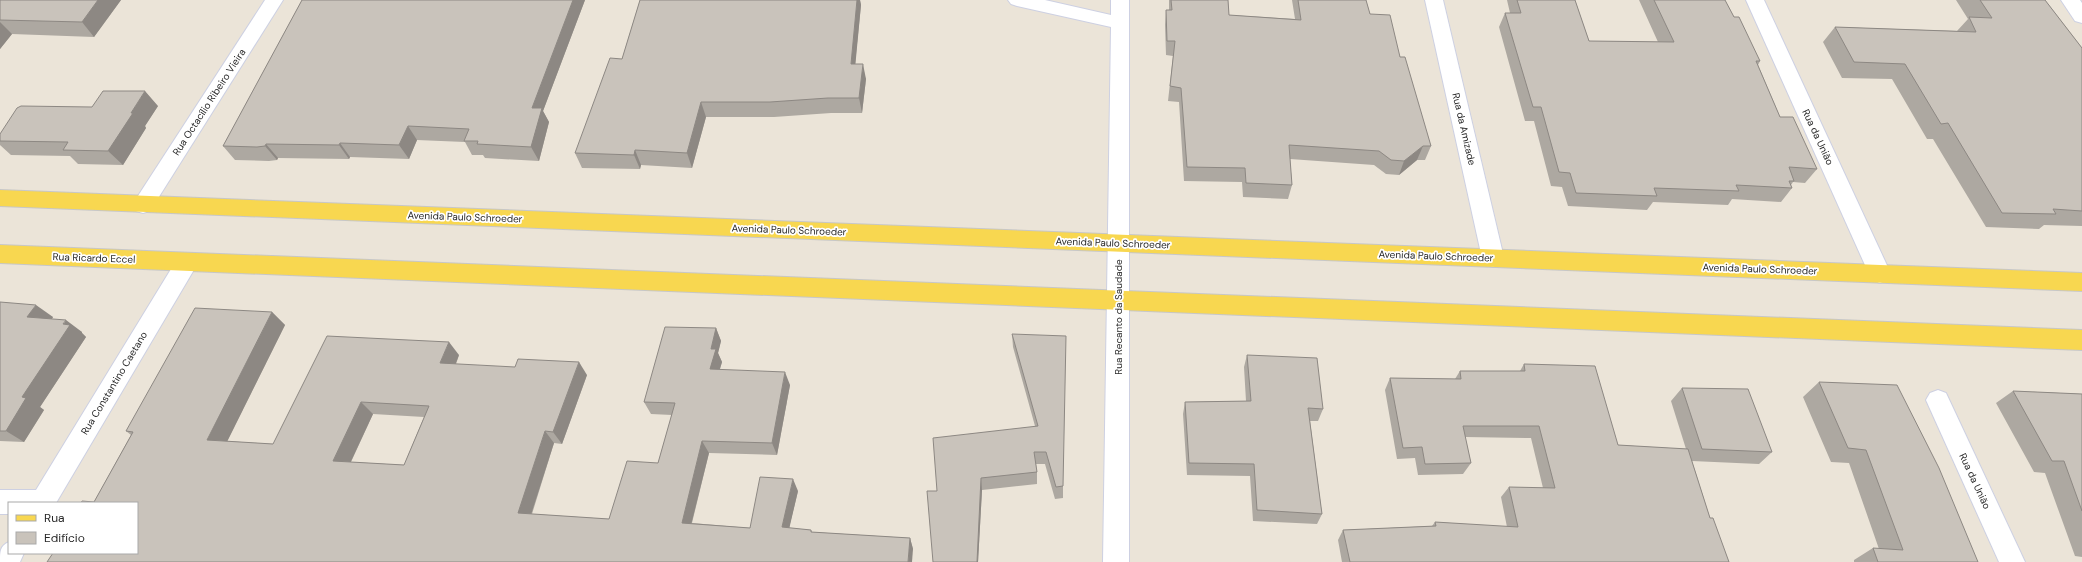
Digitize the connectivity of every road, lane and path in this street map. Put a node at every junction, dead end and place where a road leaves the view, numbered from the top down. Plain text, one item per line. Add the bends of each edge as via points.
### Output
1 (274, 0) edge
2 (1017, 0) edge
3 (1120, 0) edge
4 (1434, 0) edge
5 (1755, 0) edge
6 (2070, 0) edge
7 (2082, 17) edge
8 (1119, 23) junction
9 (0, 198) edge
10 (143, 205) junction
11 (1118, 243) junction
12 (0, 254) edge
13 (1493, 258) junction
14 (187, 262) junction
15 (1880, 274) junction
16 (2082, 282) edge
17 (1118, 301) junction
18 (2082, 340) edge
19 (1938, 400) dead end
20 (0, 502) edge
21 (42, 502) edge
22 (1116, 562) edge
23 (2012, 562) edge

1 - 10 street, Rua Octacílio Ribeiro Vieira
2 - 8 street
3 - 8 street, Rua Recanto da Saudade
4 - 13 street, Rua da Amizade
5 - 15 street, Rua da União
6 - 7 street
8 - 11 street, Rua Recanto da Saudade
9 - 10 main road
10 - 11 main road, Avenida Paulo Schroeder
11 - 13 main road, Avenida Paulo Schroeder
11 - 17 street, Rua Recanto da Saudade
12 - 14 main road, Rua Ricardo Eccel
13 - 15 main road, Avenida Paulo Schroeder
14 - 17 main road
14 - 21 street, Rua Constantino Caetano
15 - 16 main road, Avenida Paulo Schroeder
17 - 18 main road
17 - 22 street, Rua Recanto da Saudade
19 - 23 street, Rua da União
20 - 21 street

